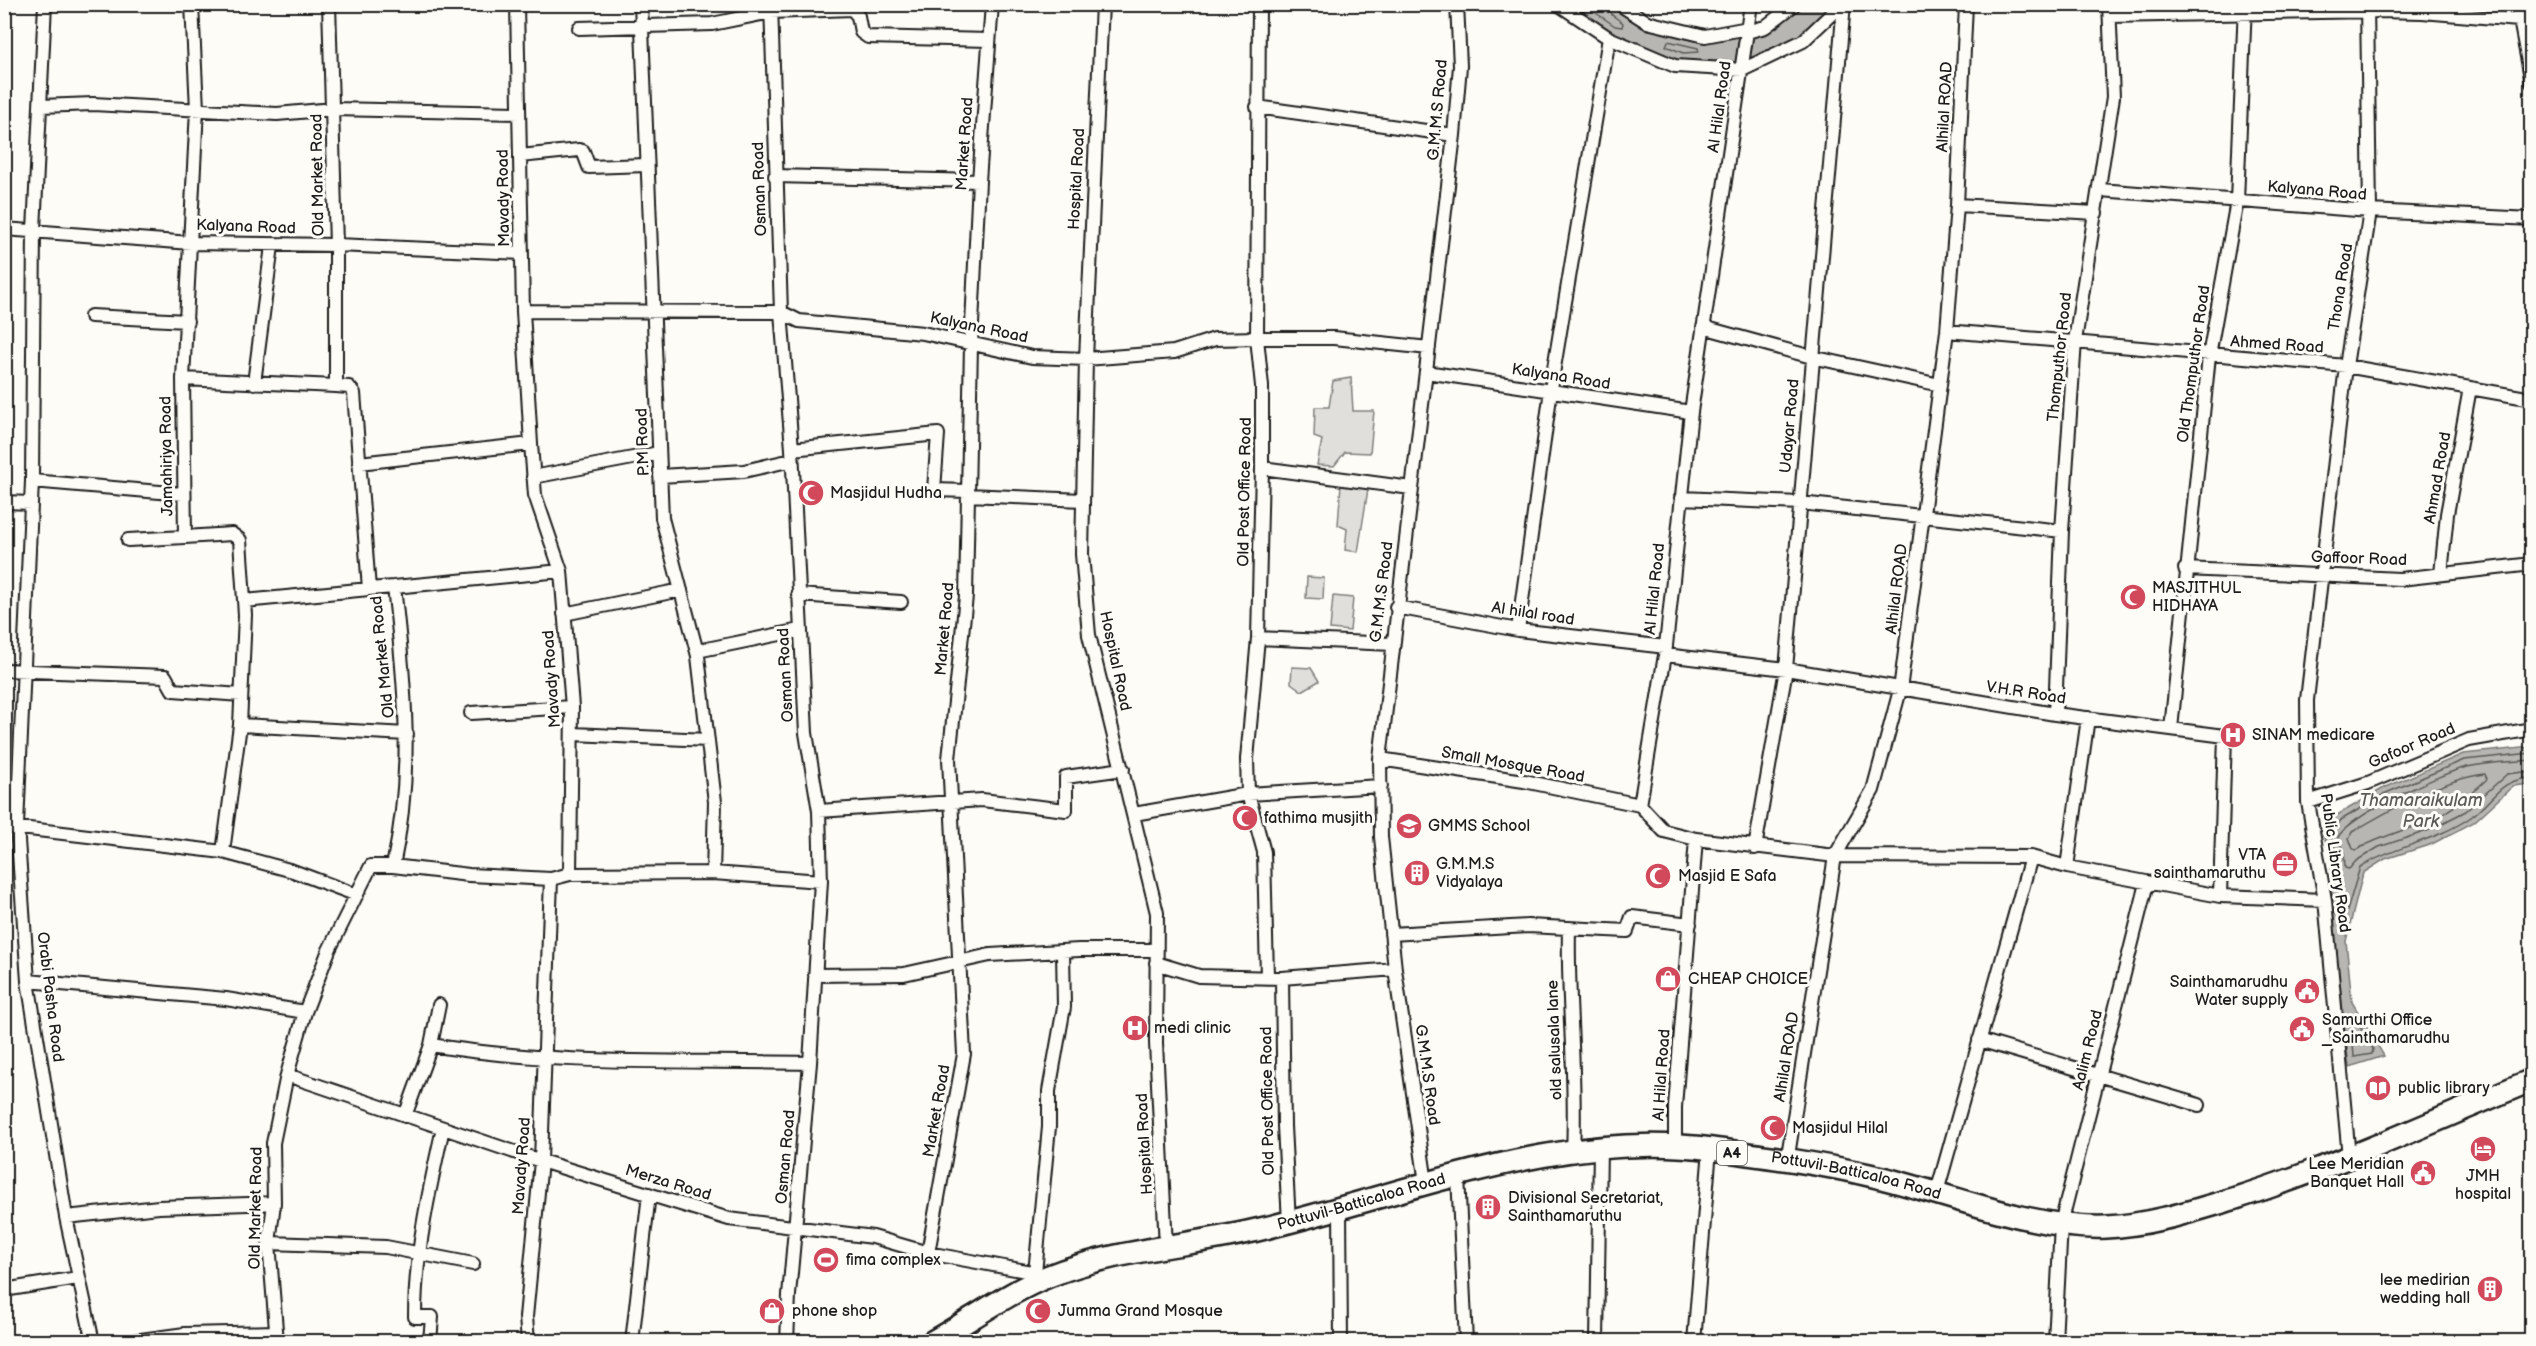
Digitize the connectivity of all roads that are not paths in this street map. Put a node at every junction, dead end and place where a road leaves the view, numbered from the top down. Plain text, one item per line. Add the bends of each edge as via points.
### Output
1 (45, 4) edge
2 (192, 4) edge
3 (329, 4) edge
4 (516, 4) edge
5 (641, 4) edge
6 (992, 4) edge
7 (1102, 4) edge
8 (1259, 4) edge
9 (1457, 4) edge
10 (1558, 4) edge
11 (1618, 4) edge
12 (1751, 4) edge
13 (1796, 4) edge
14 (1843, 4) edge
15 (1966, 4) edge
16 (2517, 4) edge
17 (771, 8) edge
18 (2367, 8) edge
19 (2246, 9) edge
20 (2109, 10) edge
21 (2519, 20) junction
22 (642, 27) junction
23 (579, 28) dead end
24 (1747, 30) junction
25 (1609, 38) junction
26 (989, 40) junction
27 (1742, 70) junction
28 (2532, 83) edge
29 (41, 106) junction
30 (1257, 107) junction
31 (197, 109) junction
32 (333, 109) junction
33 (519, 113) junction
34 (1454, 135) junction
35 (520, 156) junction
36 (646, 165) junction
37 (775, 177) junction
38 (979, 181) junction
39 (2100, 190) junction
40 (2237, 201) junction
41 (1957, 205) junction
42 (2370, 212) junction
43 (2096, 213) junction
44 (2532, 219) edge
45 (4, 229) edge
46 (34, 231) junction
47 (191, 243) junction
48 (336, 245) junction
49 (272, 246) junction
50 (522, 253) junction
51 (655, 310) junction
52 (523, 311) junction
53 (782, 312) junction
54 (91, 316) dead end
55 (187, 321) junction
56 (1703, 327) junction
57 (1947, 331) junction
58 (1257, 338) junction
59 (2075, 341) junction
60 (971, 345) junction
61 (1429, 348) junction
62 (2209, 356) junction
63 (1812, 357) junction
64 (1086, 358) junction
65 (2346, 366) junction
66 (1426, 372) junction
67 (183, 379) junction
68 (254, 383) junction
69 (1940, 385) junction
70 (336, 386) junction
71 (2470, 388) junction
72 (1550, 393) junction
73 (2532, 399) edge
74 (1691, 412) junction
75 (531, 444) junction
76 (659, 453) junction
77 (792, 455) junction
78 (359, 463) junction
79 (1262, 468) junction
80 (660, 476) junction
81 (533, 477) junction
82 (32, 481) junction
83 (1411, 488) junction
84 (968, 493) junction
85 (183, 494) junction
86 (1682, 498) junction
87 (1083, 500) junction
88 (4, 502) edge
89 (31, 503) junction
90 (1800, 503) junction
91 (1923, 515) junction
92 (2062, 531) junction
93 (185, 537) junction
94 (128, 540) dead end
95 (2532, 564) edge
96 (2186, 570) junction
97 (561, 571) junction
98 (2321, 574) junction
99 (2441, 574) junction
100 (394, 587) junction
101 (369, 589) junction
102 (681, 590) junction
103 (798, 595) junction
104 (244, 601) junction
105 (901, 602) dead end
106 (1396, 607) junction
107 (564, 614) junction
108 (800, 630) junction
109 (1518, 630) junction
110 (1258, 638) junction
111 (1392, 644) junction
112 (697, 651) junction
113 (1665, 651) junction
114 (1786, 669) junction
115 (4, 670) edge
116 (22, 670) junction
117 (1900, 690) junction
118 (241, 695) junction
119 (572, 707) junction
120 (471, 713) dead end
121 (2055, 714) junction
122 (2088, 718) junction
123 (240, 725) junction
124 (2171, 729) junction
125 (2532, 729) edge
126 (406, 734) junction
127 (573, 734) junction
128 (708, 740) junction
129 (1380, 759) junction
130 (1123, 769) junction
131 (1381, 786) junction
132 (1248, 794) junction
133 (2308, 802) junction
134 (951, 804) junction
135 (1640, 805) junction
136 (819, 811) junction
137 (1134, 814) junction
138 (11, 826) edge
139 (1696, 839) junction
140 (1755, 848) junction
141 (223, 852) junction
142 (1835, 856) junction
143 (2031, 857) junction
144 (393, 866) junction
145 (2067, 867) junction
146 (713, 873) junction
147 (570, 874) junction
148 (551, 879) junction
149 (821, 881) junction
150 (2146, 883) junction
151 (357, 895) junction
152 (2220, 896) junction
153 (2325, 900) junction
154 (1690, 924) junction
155 (1569, 928) junction
156 (1391, 934) junction
157 (1064, 951) junction
158 (1156, 957) junction
159 (959, 961) junction
160 (1395, 969) junction
161 (815, 975) junction
162 (1266, 978) junction
163 (1282, 978) junction
164 (28, 981) junction
165 (439, 1005) dead end
166 (305, 1012) junction
167 (1978, 1040) junction
168 (431, 1045) junction
169 (544, 1058) junction
170 (810, 1063) junction
171 (2098, 1074) junction
172 (287, 1075) junction
173 (2532, 1080) edge
174 (2199, 1105) dead end
175 (405, 1116) junction
176 (443, 1128) junction
177 (1675, 1146) junction
178 (1600, 1148) junction
179 (1710, 1149) junction
180 (1573, 1151) junction
181 (2349, 1157) junction
182 (541, 1161) junction
183 (1787, 1162) junction
184 (1458, 1175) junction
185 (1426, 1183) junction
186 (1936, 1192) junction
187 (649, 1194) junction
188 (274, 1203) junction
189 (1340, 1208) junction
190 (66, 1217) junction
191 (1289, 1223) junction
192 (2061, 1224) junction
193 (796, 1229) junction
194 (269, 1243) junction
195 (1166, 1247) junction
196 (419, 1253) junction
197 (928, 1253) junction
198 (473, 1264) dead end
199 (1042, 1274) junction
200 (78, 1278) junction
201 (4, 1290) edge
202 (277, 1337) edge
203 (944, 1338) edge
204 (93, 1341) edge
205 (126, 1341) edge
206 (430, 1341) edge
207 (528, 1341) edge
208 (632, 1341) edge
209 (787, 1341) edge
210 (1341, 1341) edge
211 (1466, 1341) edge
212 (1597, 1341) edge
213 (1694, 1341) edge
214 (2055, 1341) edge

1 - 29 street, Orabi Pasha Road
2 - 31 street, Jamahiriya Road
3 - 32 street, Old Market Road
4 - 33 street, Mavady Road
5 - 22 street, P.M Road
6 - 26 street, Market Road
7 - 64 street, Hospital Road
8 - 30 street, Old Post Office Road
9 - 34 street, G.M.M.S Road via 1460,66
10 - 25 street
11 - 24 street via 1647,22 1705,36
12 - 24 street, Al Hilal Road
13 - 24 street via 1766,27
14 - 27 street via 1803,41
14 - 63 street, Udayar Road
15 - 41 street, Alhilal ROAD
16 - 21 street
17 - 22 street via 712,24
17 - 26 street via 852,9 858,16 861,32 868,37
17 - 37 street, Osman Road
18 - 19 street
18 - 21 street
18 - 42 street, Thona Road
19 - 20 street
19 - 40 street, Old Thomputhor Road
20 - 39 street, Thomputhor Road via 2113,97
21 - 28 street
22 - 23 street
22 - 36 street, P.M Road
24 - 27 street, Al Hilal Road
25 - 27 street via 1675,66
25 - 72 street
26 - 38 street, Market Road
27 - 56 street, Al Hilal Road
29 - 31 street
29 - 46 street, Orabi Pasha Road
30 - 34 street
30 - 58 street, Old Post Office Road
31 - 32 street via 277,114
31 - 47 street, Jamahiriya Road
32 - 33 street
32 - 48 street, Old Market Road
33 - 35 street, Mavady Road
34 - 61 street, G.M.M.S Road
35 - 36 street via 579,150 584,152 589,167
35 - 50 street, Mavady Road
36 - 51 street, P.M Road
37 - 38 street
37 - 53 street, Osman Road
38 - 60 street, Market Road
39 - 40 street, Kalyana Road
39 - 43 street, Thomputhor Road
40 - 42 street, Kalyana Road
40 - 62 street, Old Thomputhor Road
41 - 43 street
41 - 57 street, Alhilal ROAD
42 - 44 street, Kalyana Road
42 - 65 street, Thona Road
43 - 59 street, Thomputhor Road
45 - 46 street, Kalyana Road
46 - 47 street, Kalyana Road
46 - 82 street, Orabi Pasha Road
47 - 49 street, Kalyana Road
47 - 55 street, Jamahiriya Road
48 - 49 street, Kalyana Road
48 - 50 street, Kalyana Road
48 - 70 street, Old Market Road
49 - 68 street
50 - 52 street, Mavady Road
51 - 52 street, Kalyana Road
51 - 53 street, Kalyana Road
51 - 76 street, P.M Road
52 - 75 street, Mavady Road
53 - 60 street, Kalyana Road via 799,321 923,333
53 - 77 street, Osman Road
54 - 55 street
55 - 67 street, Jamahiriya Road
56 - 63 street
56 - 74 street, Al Hilal Road
57 - 59 street, Ahmed Road
57 - 69 street, Alhilal ROAD
58 - 61 street, Kalyana Road via 1334,338
58 - 64 street, Kalyana Road via 1215,339 1174,352
58 - 79 street, Old Post Office Road via 1262,386
59 - 62 street, Ahmed Road
59 - 92 street, Thomputhor Road
60 - 64 street, Kalyana Road via 1032,357
60 - 84 street, Market Road
61 - 66 street, G.M.M.S Road
62 - 65 street, Ahmed Road
62 - 96 street, Old Thomputhor Road
63 - 69 street
63 - 90 street, Udayar Road
64 - 87 street, Hospital Road
65 - 71 street, Ahmed Road
65 - 98 street, Thona Road
66 - 72 street, Kalyana Road
66 - 83 street, G.M.M.S Road
67 - 68 street
67 - 85 street, Jamahiriya Road
68 - 70 street
69 - 91 street, Alhilal ROAD
70 - 78 street, Old Market Road via 349,387 354,393
71 - 73 street, Ahmed Road
71 - 99 street, Ahmad Road via 2447,514
72 - 74 street, Kalyana Road
72 - 109 street
74 - 86 street, Al Hilal Road
75 - 78 street
75 - 81 street, Mavady Road
76 - 80 street, P.M Road
76 - 81 street
77 - 80 street via 744,471
77 - 84 street via 939,434 934,490
77 - 103 street, Osman Road
78 - 101 street, Old Market Road
79 - 83 street
79 - 110 street, Old Post Office Road
80 - 102 street, P.M Road via 662,518
81 - 97 street, Mavady Road via 535,495
82 - 85 street
82 - 89 street, Orabi Pasha Road
83 - 106 street, G.M.M.S Road
84 - 87 street
84 - 134 street, Market Road via 966,596 950,759
85 - 93 street, Jamahiriya Road
86 - 90 street
86 - 113 street, Al Hilal Road
87 - 130 street, Hospital Road via 1082,554 1089,635
88 - 89 street
89 - 116 street, Orabi Pasha Road
90 - 91 street
90 - 114 street, Udayar Road
91 - 92 street
91 - 117 street, Alhilal ROAD
92 - 121 street, Thomputhor Road
93 - 94 street
93 - 104 street, Jamahiriya Road via 232,534 240,540
95 - 99 street, Gaffoor Road
96 - 98 street, Gaffoor Road
96 - 124 street, Old Thomputhor Road
97 - 100 street
97 - 107 street, Mavady Road
98 - 99 street, Gaffoor Road via 2400,579
98 - 133 street, Public Library Road via 2307,700
100 - 101 street, Old Market Road
100 - 126 street, Old Market Road via 406,694
101 - 104 street
102 - 107 street
102 - 112 street, P.M Road
103 - 105 street
103 - 108 street, Osman Road
104 - 118 street, Jamahiriya Road
106 - 109 street, Al hilal road
106 - 111 street, G.M.M.S Road
107 - 119 street, Mavady Road
108 - 112 street
108 - 136 street, Osman Road via 806,733
109 - 113 street, Al hilal road
110 - 111 street
110 - 132 street, Old Post Office Road via 1247,759
111 - 129 street, G.M.M.S Road
112 - 128 street, P.M Road
113 - 114 street, V.H.R Road
113 - 135 street, Al Hilal Road
114 - 117 street, V.H.R Road
114 - 140 street, Udayar Road
115 - 116 street
116 - 118 street via 165,676 173,690
116 - 138 street, Orabi Pasha Road
117 - 121 street, V.H.R Road
117 - 142 street, Alhilal ROAD via 1873,790
118 - 123 street, Jamahiriya Road
119 - 120 street
119 - 127 street, Mavady Road
121 - 122 street, V.H.R Road
122 - 124 street, V.H.R Road
122 - 145 street
123 - 126 street
123 - 141 street, Jamahiriya Road
124 - 152 street, V.H.R Road via 2225,736
125 - 133 street, Gafoor Road via 2469,740 2368,783
126 - 144 street, Old Market Road via 403,820
127 - 128 street
127 - 147 street, Mavady Road
128 - 146 street, P.M Road via 715,802
129 - 131 street, G.M.M.S Road
129 - 135 street, Small Mosque Road via 1524,781
130 - 134 street via 1066,777 1066,810 982,800
130 - 137 street, Hospital Road
131 - 132 street
131 - 156 street, G.M.M.S Road via 1381,837
132 - 137 street
132 - 162 street, Old Post Office Road via 1263,852
133 - 153 street, Public Library Road
134 - 136 street
134 - 159 street, Market Road
135 - 139 street via 1664,831
136 - 149 street, Osman Road
137 - 158 street, Hospital Road via 1157,913
138 - 141 street
138 - 164 street, Orabi Pasha Road
139 - 140 street
139 - 154 street, Al Hilal Road
140 - 142 street
141 - 151 street via 293,871
142 - 143 street
142 - 183 street, Alhilal ROAD
143 - 145 street
143 - 167 street
144 - 148 street
144 - 151 street, Old Market Road via 371,866
145 - 150 street
146 - 147 street
146 - 149 street
147 - 148 street
148 - 169 street, Mavady Road
149 - 161 street, Osman Road
150 - 152 street
150 - 171 street, Aalim Road
151 - 166 street, Old Market Road via 328,950
152 - 153 street
153 - 181 street, Public Library Road
154 - 155 street via 1632,917 1627,931
154 - 177 street, Al Hilal Road
155 - 156 street via 1528,926
155 - 180 street, old salusala lane
156 - 160 street, G.M.M.S Road
157 - 158 street
157 - 159 street via 990,955
157 - 199 street via 1064,1008 1049,1091
158 - 162 street via 1199,976
158 - 195 street, Hospital Road
159 - 161 street via 904,974
159 - 197 street, Market Road via 964,1054
160 - 163 street
160 - 185 street, G.M.M.S Road
161 - 170 street, Osman Road
162 - 163 street
163 - 191 street, Old Post Office Road
164 - 166 street via 226,999
164 - 190 street, Orabi Pasha Road
165 - 168 street
166 - 172 street, Old Market Road
167 - 171 street
167 - 186 street
168 - 169 street
168 - 175 street
169 - 170 street
169 - 182 street, Mavady Road
170 - 193 street, Osman Road
171 - 174 street
171 - 192 street, Aalim Road
172 - 175 street, Merza Road
172 - 188 street, Old Market Road via 273,1143
173 - 181 highway, Pottuvil-Batticaloa Road / A4
175 - 176 street, Merza Road
176 - 182 street, Merza Road
176 - 196 street
177 - 178 highway, Pottuvil-Batticaloa Road / A4
177 - 179 highway, Pottuvil-Batticaloa Road / A4
178 - 180 highway, Pottuvil-Batticaloa Road / A4
178 - 212 street
179 - 183 highway, Pottuvil-Batticaloa Road / A4
179 - 213 street
180 - 184 highway, Pottuvil-Batticaloa Road / A4
181 - 192 highway, Pottuvil-Batticaloa Road / A4 via 2283,1183 2164,1220 2102,1227
182 - 187 street, Merza Road
182 - 207 street, Mavady Road via 526,1317
183 - 186 highway, Pottuvil-Batticaloa Road / A4 via 1869,1175
184 - 185 highway, Pottuvil-Batticaloa Road / A4
184 - 211 street
185 - 189 highway, Pottuvil-Batticaloa Road / A4
186 - 192 highway, Pottuvil-Batticaloa Road / A4
187 - 193 street, Merza Road via 729,1219
187 - 208 street
188 - 190 street
188 - 194 street, Old Market Road
189 - 191 highway, Pottuvil-Batticaloa Road / A4
189 - 210 street
190 - 200 street, Orabi Pasha Road
191 - 195 highway, Pottuvil-Batticaloa Road / A4
192 - 214 street, Aalim Road
193 - 197 street, Merza Road via 873,1237
193 - 209 street, Osman Road
194 - 196 street via 386,1246
194 - 202 street, Old Market Road
195 - 199 highway, Pottuvil-Batticaloa Road / A4
196 - 198 street
196 - 206 street via 415,1317 432,1317
197 - 199 street, Merza Road
199 - 203 highway, Pottuvil-Batticaloa Road / A4
200 - 201 street
200 - 204 street, Orabi Pasha Road
202 - 205 street via 185,1334

